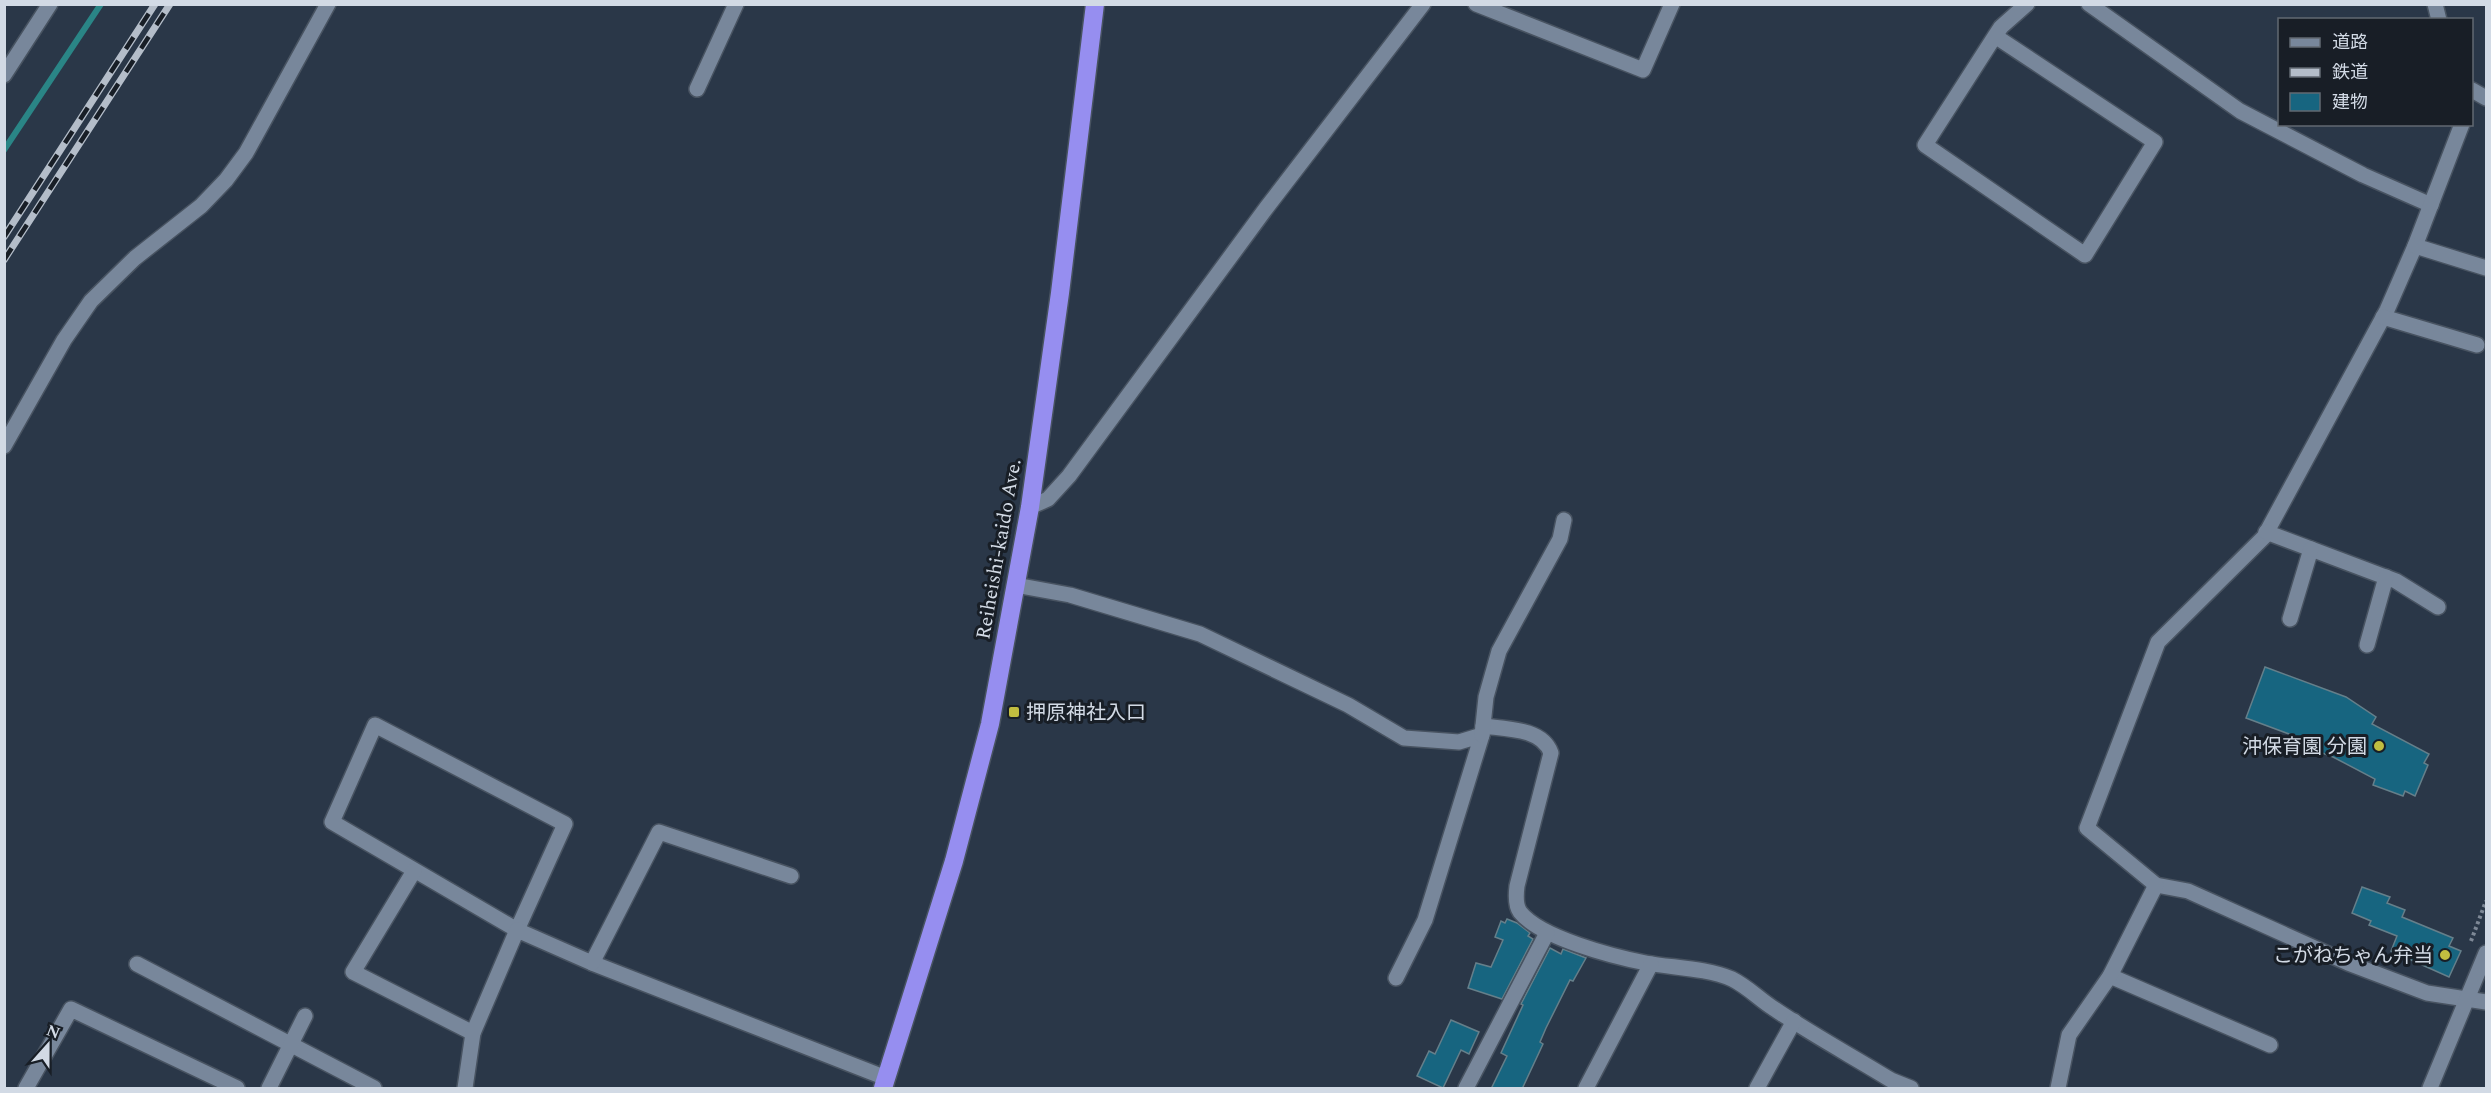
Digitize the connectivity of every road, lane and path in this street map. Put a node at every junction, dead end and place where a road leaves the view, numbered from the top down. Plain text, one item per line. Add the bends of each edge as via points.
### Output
1 (50, 4) edge
2 (328, 4) edge
3 (736, 4) edge
4 (1095, 4) edge
5 (1423, 4) edge
6 (1476, 4) edge
7 (1672, 4) edge
8 (2027, 4) edge
9 (2089, 4) edge
10 (1995, 36) junction
11 (4, 75) edge
12 (697, 89) dead end
13 (2473, 91) edge
14 (2487, 98) edge
15 (2461, 126) edge
16 (2431, 205) junction
17 (2415, 246) junction
18 (2487, 268) edge
19 (2383, 316) junction
20 (2477, 345) dead end
21 (4, 446) edge
22 (1030, 507) junction
23 (1564, 520) dead end
24 (2266, 532) junction
25 (2311, 549) junction
26 (2386, 577) junction
27 (1016, 585) junction
28 (2438, 607) dead end
29 (2290, 619) dead end
30 (2367, 645) dead end
31 (1483, 731) junction
32 (414, 871) junction
33 (791, 876) dead end
34 (2156, 885) junction
35 (518, 930) junction
36 (1547, 933) junction
37 (2487, 953) edge
38 (592, 963) junction
39 (137, 964) dead end
40 (1651, 964) junction
41 (2110, 976) junction
42 (1396, 978) dead end
43 (2468, 999) junction
44 (2487, 1002) edge
45 (305, 1016) dead end
46 (1794, 1021) junction
47 (473, 1033) junction
48 (291, 1044) junction
49 (2270, 1045) dead end
50 (884, 1084) edge
51 (26, 1089) edge
52 (237, 1089) edge
53 (269, 1089) edge
54 (374, 1089) edge
55 (465, 1089) edge
56 (1466, 1089) edge
57 (1586, 1089) edge
58 (1757, 1089) edge
59 (1911, 1089) edge
60 (2058, 1089) edge
61 (2430, 1089) edge

1 - 11 street
2 - 21 street via 246,153 201,206 135,258 91,301 64,340
3 - 12 street
4 - 22 highway, Reiheishi-kaido Ave.
5 - 22 street via 1069,476 1048,499
6 - 7 street via 1643,70
8 - 10 street
9 - 16 street via 2240,111 2363,176
10 - 10 street via 1925,145 2085,255 2155,142
13 - 14 street
15 - 16 street
16 - 17 street
17 - 18 street
17 - 19 street
19 - 20 street
19 - 24 street
22 - 27 highway, Reiheishi-kaido Ave.
23 - 31 street via 1560,539 1499,651 1486,697
24 - 25 street
24 - 34 street via 2158,642 2086,828
25 - 26 street
25 - 29 street
26 - 28 street
26 - 30 street
27 - 31 street via 1070,595 1200,634 1348,705 1404,738 1459,742
27 - 50 highway, Reiheishi-kaido Ave. via 973,796
31 - 36 street via 1512,729 1534,735 1544,740 1551,753 1515,895 1519,912
31 - 42 street via 1425,920
32 - 35 street
32 - 35 street via 332,822 375,725 565,824
32 - 47 street via 353,972
33 - 38 street via 658,832
34 - 41 street
34 - 43 street via 2188,891 2348,963 2427,993
35 - 38 street
35 - 47 street
36 - 40 street
36 - 56 street
37 - 43 street
38 - 50 street
39 - 48 street
40 - 46 street via 1729,978
40 - 57 street
41 - 49 street
41 - 60 street via 2069,1035
43 - 44 street
43 - 61 street
45 - 48 street
46 - 58 street
46 - 59 street
47 - 55 street
48 - 53 street
48 - 54 street
51 - 52 street via 71,1009

